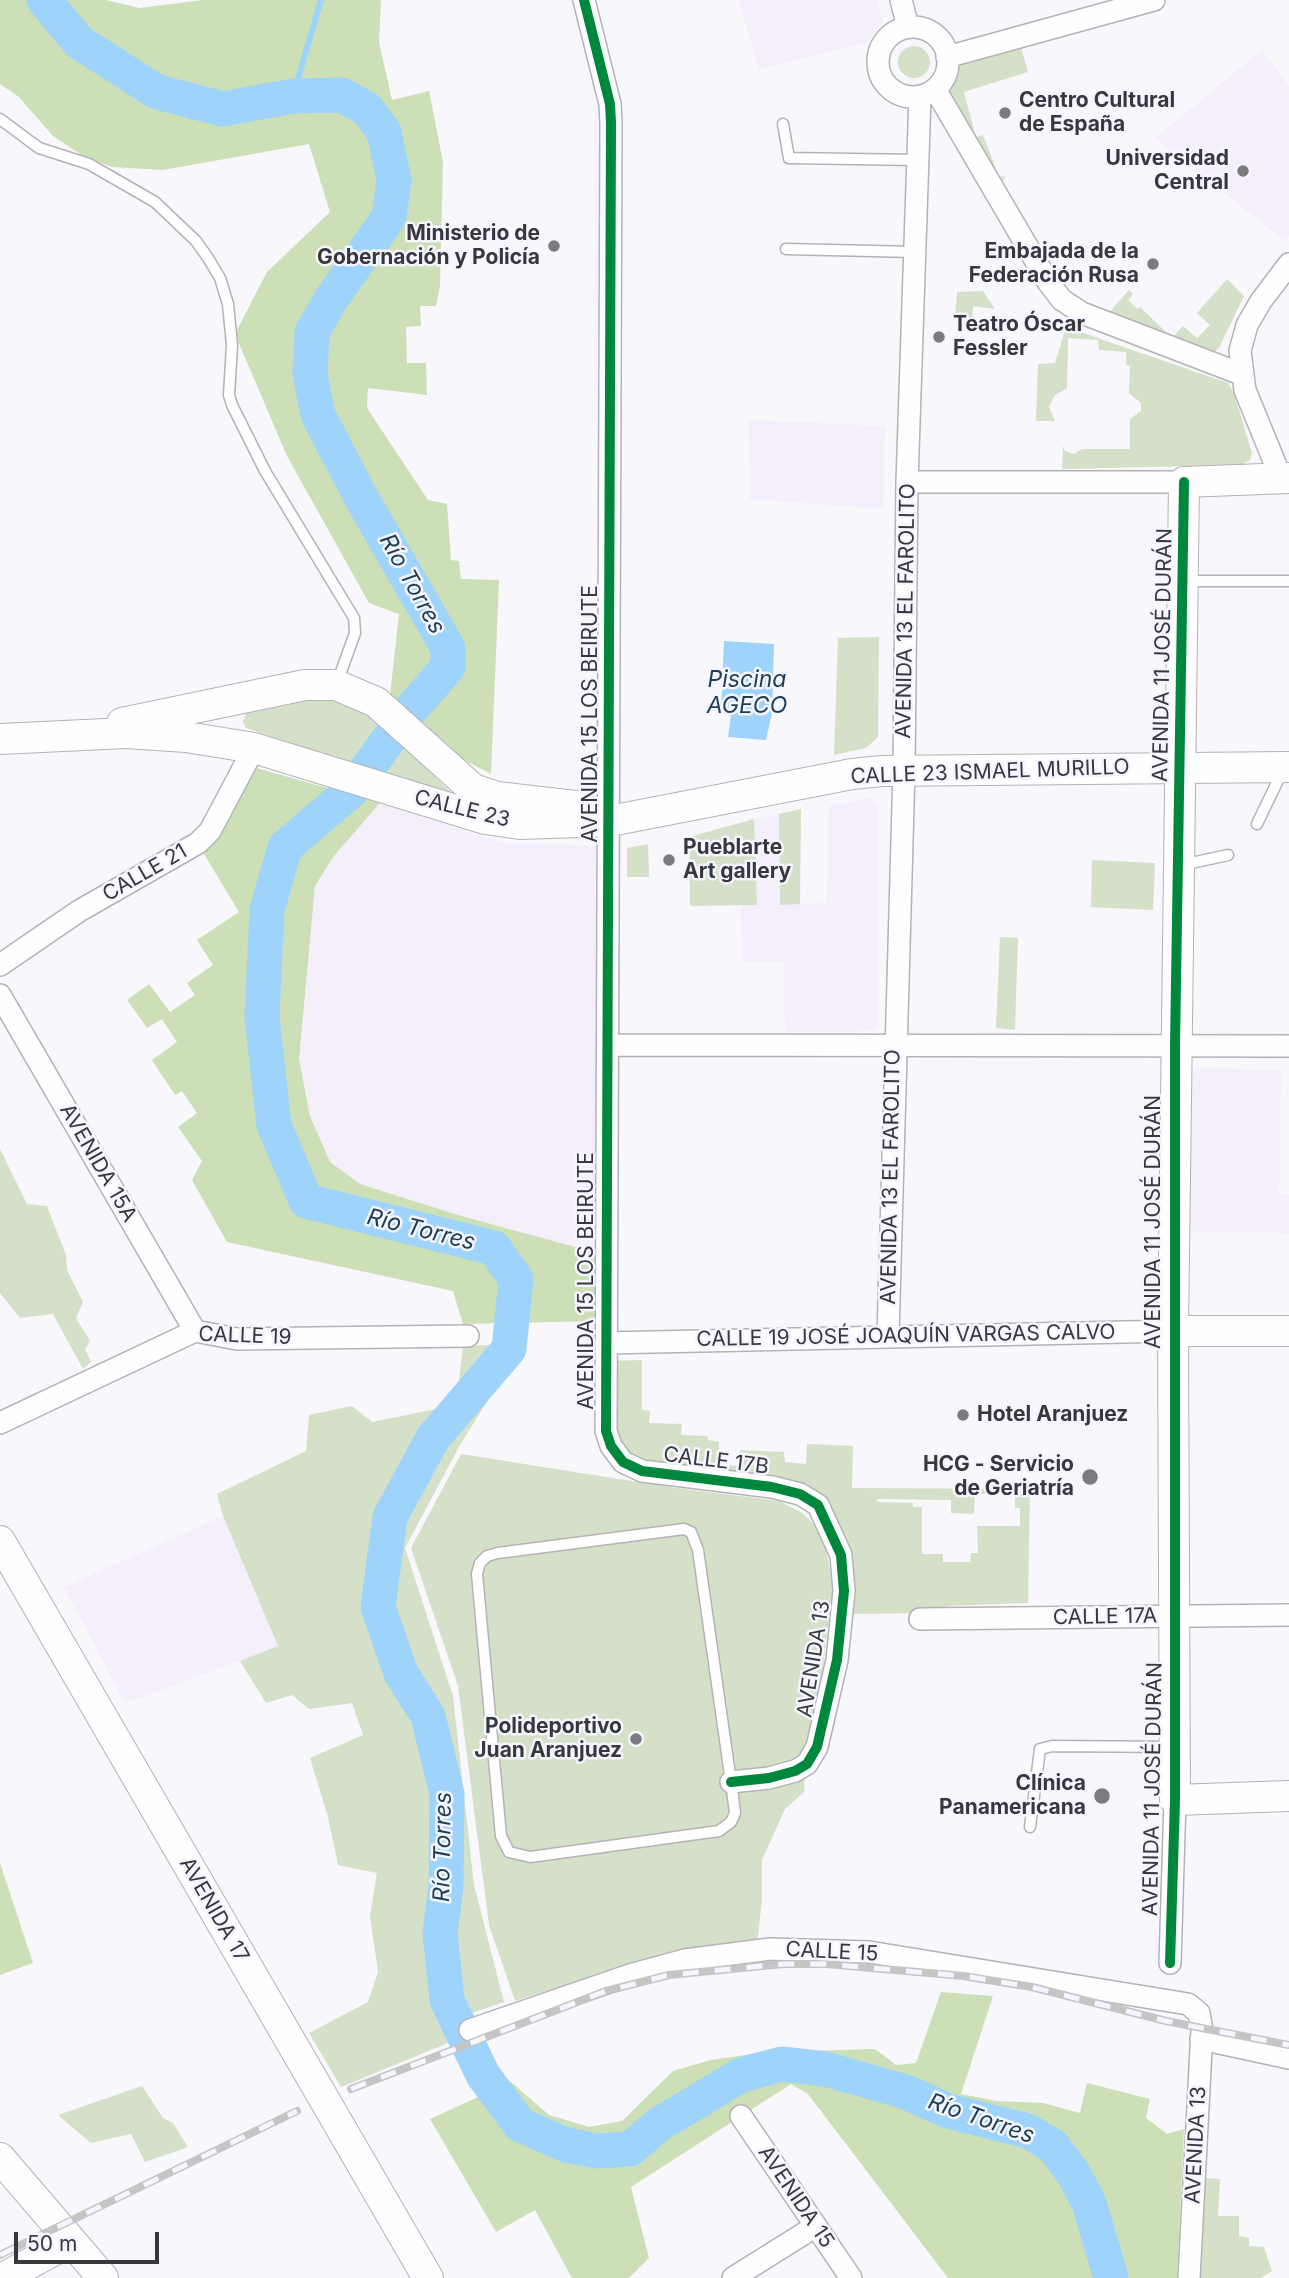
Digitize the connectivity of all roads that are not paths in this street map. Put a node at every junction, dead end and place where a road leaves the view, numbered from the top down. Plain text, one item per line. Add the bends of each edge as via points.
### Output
1 (584, 0) edge
2 (901, 0) edge
3 (1154, 0) edge
4 (1118, 5) edge
5 (908, 27) junction
6 (947, 57) junction
7 (928, 93) junction
8 (0, 119) edge
9 (783, 124) dead end
10 (917, 160) junction
11 (786, 249) dead end
12 (915, 252) junction
13 (1289, 264) edge
14 (1241, 374) junction
15 (1285, 478) edge
16 (907, 482) junction
17 (1184, 482) junction
18 (1184, 581) junction
19 (1289, 581) edge
20 (336, 685) junction
21 (74, 734) junction
22 (0, 739) edge
23 (256, 748) junction
24 (1181, 767) junction
25 (1287, 767) edge
26 (904, 771) junction
27 (610, 821) junction
28 (1257, 824) dead end
29 (1227, 855) dead end
30 (1179, 866) junction
31 (0, 965) edge
32 (0, 995) edge
33 (894, 1044) junction
34 (608, 1045) junction
35 (1175, 1045) junction
36 (1289, 1046) edge
37 (195, 1331) junction
38 (1173, 1331) junction
39 (1289, 1331) edge
40 (888, 1335) junction
41 (468, 1336) dead end
42 (606, 1343) junction
43 (0, 1423) edge
44 (606, 1431) joint
45 (800, 1494) joint
46 (0, 1541) edge
47 (1289, 1615) edge
48 (1173, 1616) junction
49 (920, 1619) dead end
50 (1174, 1747) junction
51 (731, 1782) junction
52 (1289, 1796) edge
53 (1175, 1800) junction
54 (1030, 1827) dead end
55 (1170, 1963) dead end
56 (1199, 2013) joint
57 (470, 2030) dead end
58 (1201, 2039) junction
59 (1289, 2058) edge
60 (741, 2116) dead end
61 (0, 2158) edge
62 (816, 2226) junction
63 (71, 2241) junction
64 (3, 2278) edge
65 (103, 2278) edge
66 (428, 2278) edge
67 (733, 2278) edge
68 (851, 2278) edge
69 (1189, 2278) edge

1 - 27 street, AVENIDA 15 LOS BEIRUTE via 611,123
2 - 5 street
3 - 4 street
4 - 6 street
5 - 6 street via 929,31
5 - 7 street via 885,41 878,68 893,91 901,95
6 - 7 street via 946,74
7 - 10 street, AVENIDA 13 EL FAROLITO
7 - 14 street via 1062,300 1082,313
8 - 20 lane via 38,148 89,164 155,202 208,258 229,314 232,405 265,471 355,618 355,633
9 - 10 lane via 789,158
10 - 12 street, AVENIDA 13 EL FAROLITO
11 - 12 lane
12 - 16 street, AVENIDA 13 EL FAROLITO
13 - 14 street via 1247,325 1240,351
14 - 15 street
15 - 17 main road
16 - 17 street
16 - 26 street, AVENIDA 13 EL FAROLITO
17 - 18 main road, AVENIDA 11 JOSÉ DURÁN
18 - 19 lane
18 - 24 main road, AVENIDA 11 JOSÉ DURÁN
20 - 21 main road, CALLE 23 via 305,685
20 - 27 main road, CALLE 23 via 376,702 460,780 486,795 575,806
21 - 22 main road, CALLE 23
21 - 23 main road, CALLE 23 via 186,737
23 - 27 main road, CALLE 23 via 485,819 520,824
23 - 31 street, CALLE 21 via 210,831 198,843 79,911
24 - 25 main road, CALLE 23 ISMAEL MURILLO
24 - 26 main road, CALLE 23 ISMAEL MURILLO
24 - 30 main road, AVENIDA 11 JOSÉ DURÁN
25 - 28 lane
26 - 27 main road, CALLE 23 ISMAEL MURILLO via 852,774
26 - 33 street, AVENIDA 13 EL FAROLITO
27 - 34 street, AVENIDA 15 LOS BEIRUTE
29 - 30 lane
30 - 35 main road, AVENIDA 11 JOSÉ DURÁN
32 - 37 street, AVENIDA 15A
33 - 34 street
33 - 35 street
33 - 40 street, AVENIDA 13 EL FAROLITO
34 - 42 street, AVENIDA 15 LOS BEIRUTE
35 - 36 street
35 - 38 main road, AVENIDA 11 JOSÉ DURÁN
37 - 41 street, CALLE 19 via 237,1339
37 - 43 street, CALLE 19
38 - 39 main road, CALLE 19 JOSÉ JOAQUÍN VARGAS CALVO
38 - 40 street, CALLE 19 JOSÉ JOAQUÍN VARGAS CALVO
38 - 48 main road, AVENIDA 11 JOSÉ DURÁN
40 - 42 street, CALLE 19 JOSÉ JOAQUÍN VARGAS CALVO
42 - 44 street, AVENIDA 15 LOS BEIRUTE
44 - 45 street, CALLE 17B via 624,1462 642,1471
45 - 51 street, AVENIDA 13 via 818,1505 841,1555 843,1617 823,1726 807,1764 769,1778
46 - 66 main road, AVENIDA 17
47 - 48 street, CALLE 17A
48 - 49 street, CALLE 17A
48 - 50 main road, AVENIDA 11 JOSÉ DURÁN
50 - 53 main road, AVENIDA 11 JOSÉ DURÁN
50 - 54 lane via 1040,1749
51 - 51 lane via 734,1813 727,1828 719,1831 530,1857 509,1852 501,1836 477,1574 480,1563 498,1553 684,1529 691,1532 698,1550
52 - 53 main road
53 - 55 street, AVENIDA 11 JOSÉ DURÁN
56 - 57 street, CALLE 15 via 1188,2004 869,1952 770,1949 684,1960
56 - 58 street, AVENIDA 13
58 - 59 street
58 - 69 street, AVENIDA 13
60 - 62 street, AVENIDA 15
61 - 63 main road
62 - 67 street
62 - 68 street, AVENIDA 15
63 - 64 main road
63 - 65 main road

